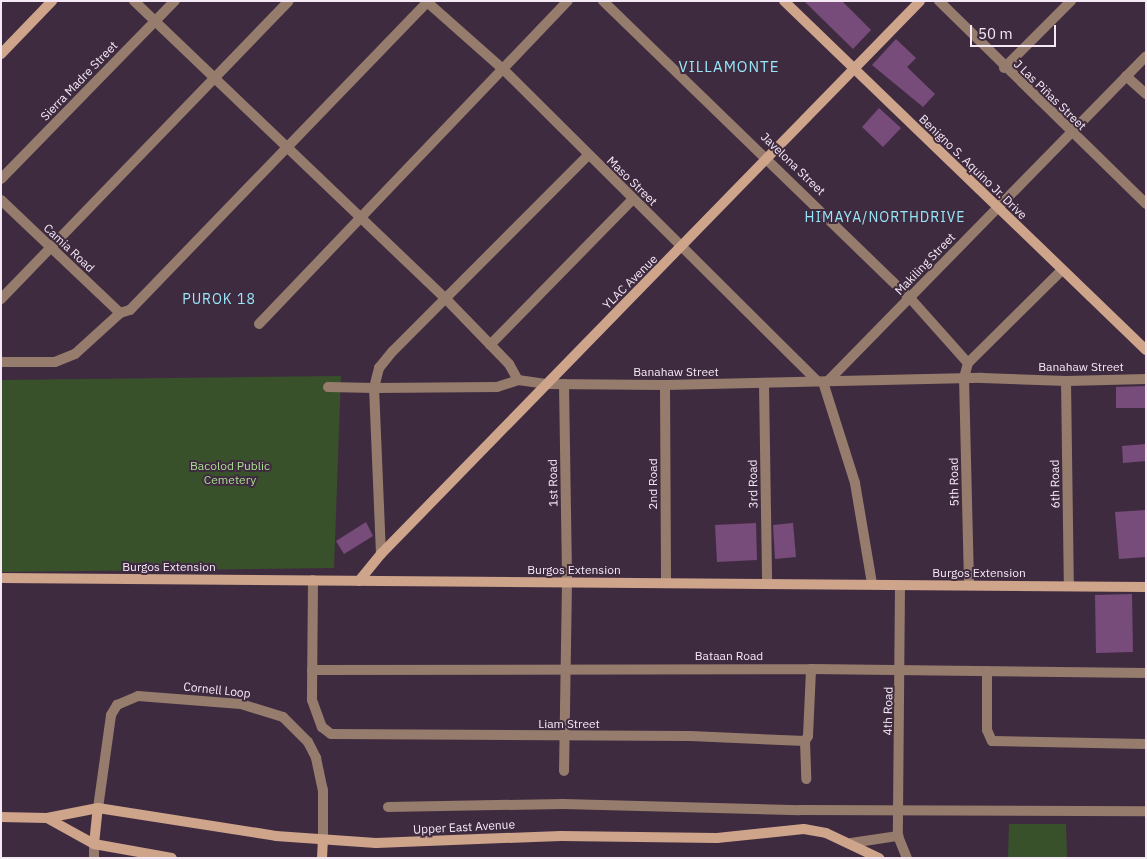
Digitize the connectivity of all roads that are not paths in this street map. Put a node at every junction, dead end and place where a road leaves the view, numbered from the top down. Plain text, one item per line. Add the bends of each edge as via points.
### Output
1 (52, 1) edge
2 (134, 1) edge
3 (174, 1) edge
4 (290, 1) edge
5 (568, 1) edge
6 (603, 1) edge
7 (784, 1) edge
8 (920, 1) edge
9 (939, 1) edge
10 (1071, 1) edge
11 (427, 2) edge
12 (155, 21) junction
13 (1, 54) edge
14 (1146, 56) edge
15 (853, 68) junction
16 (1004, 68) junction
17 (504, 70) junction
18 (1126, 76) junction
19 (214, 80) junction
20 (1146, 94) edge
21 (1070, 132) junction
22 (287, 150) junction
23 (588, 155) junction
24 (769, 158) junction
25 (1, 179) edge
26 (633, 199) junction
27 (1, 200) edge
28 (1146, 204) edge
29 (996, 207) junction
30 (359, 220) junction
31 (682, 247) junction
32 (50, 248) junction
33 (1061, 272) junction
34 (910, 298) junction
35 (1, 299) edge
36 (447, 300) junction
37 (120, 313) junction
38 (260, 324) dead end
39 (490, 345) junction
40 (1146, 350) edge
41 (1, 362) edge
42 (968, 363) junction
43 (964, 378) junction
44 (1146, 379) edge
45 (518, 380) junction
46 (1066, 381) junction
47 (822, 382) junction
48 (546, 384) junction
49 (564, 384) junction
50 (764, 384) junction
51 (665, 385) junction
52 (328, 387) dead end
53 (374, 388) junction
54 (381, 554) junction
55 (1, 578) edge
56 (313, 580) junction
57 (359, 581) junction
58 (567, 582) junction
59 (666, 582) junction
60 (766, 583) junction
61 (872, 584) junction
62 (900, 585) junction
63 (969, 585) junction
64 (1069, 586) junction
65 (1146, 587) edge
66 (565, 668) junction
67 (811, 669) junction
68 (312, 670) junction
69 (901, 670) junction
70 (987, 671) junction
71 (1146, 673) edge
72 (564, 736) junction
73 (805, 741) junction
74 (1146, 744) edge
75 (564, 771) dead end
76 (806, 779) dead end
77 (388, 807) dead end
78 (98, 808) junction
79 (899, 810) junction
80 (1146, 811) edge
81 (1, 817) edge
82 (47, 818) junction
83 (898, 836) junction
84 (323, 841) junction
85 (851, 843) junction
86 (94, 844) junction
87 (94, 858) edge
88 (172, 858) edge
89 (322, 858) edge
90 (879, 858) edge
91 (907, 858) edge

1 - 13 street
2 - 12 street
3 - 12 street, Sierra Madre Street
4 - 19 street
5 - 17 street
6 - 24 street, Javelona Street
7 - 15 street, Benigno S. Aquino Jr. Drive
8 - 15 street, YLAC Avenue
9 - 16 street, J Las Piñas Street
10 - 16 street
11 - 17 street, Maso Street
11 - 22 street
12 - 19 street
12 - 25 street, Sierra Madre Street
14 - 18 street, Makiling Street
15 - 24 street, YLAC Avenue
15 - 29 street, Benigno S. Aquino Jr. Drive
16 - 21 street, J Las Piñas Street
17 - 23 street, Maso Street
17 - 30 street
18 - 20 street
18 - 21 street, Makiling Street
19 - 22 street
19 - 32 street
21 - 28 street, J Las Piñas Street
21 - 29 street, Makiling Street
22 - 30 street
22 - 37 street via 130,310
23 - 26 street, Maso Street
23 - 36 street
24 - 31 street, YLAC Avenue
24 - 34 street, Javelona Street
26 - 31 street, Maso Street
26 - 39 street
27 - 32 street, Camia Road
29 - 33 street, Benigno S. Aquino Jr. Drive
29 - 34 street, Makiling Street
30 - 36 street
30 - 38 street
31 - 47 street, Maso Street
31 - 48 street, YLAC Avenue
32 - 35 street
32 - 37 street, Camia Road
33 - 40 street, Benigno S. Aquino Jr. Drive
33 - 42 street
34 - 42 street, Javelona Street
34 - 47 street, Makiling Street
36 - 39 street
36 - 53 street via 379,368
37 - 41 street via 75,354 55,362
39 - 45 street via 515,371
42 - 43 street
43 - 46 street, Banahaw Street
43 - 47 street, Banahaw Street
43 - 63 street, 5th Road
44 - 46 street, Banahaw Street
45 - 48 street, Banahaw Street
45 - 53 street, Banahaw Street via 497,386
46 - 64 street, 6th Road
47 - 50 street, Banahaw Street
47 - 61 street via 855,483
48 - 49 street, Banahaw Street
48 - 54 street, YLAC Avenue
49 - 51 street, Banahaw Street
49 - 58 street, 1st Road
50 - 51 street, Banahaw Street
50 - 60 street, 3rd Road
51 - 59 street, 2nd Road
52 - 53 street, Banahaw Street
53 - 54 street
54 - 57 street, YLAC Avenue
55 - 56 street, Burgos Extension
56 - 57 street, Burgos Extension
56 - 68 street
57 - 58 street, Burgos Extension
58 - 59 street, Burgos Extension
58 - 66 street, 1st Road
59 - 60 street, Burgos Extension
60 - 61 street, Burgos Extension
61 - 62 street, Burgos Extension
62 - 63 street, Burgos Extension
62 - 69 street, 4th Road
63 - 64 street, Burgos Extension
64 - 65 street, Burgos Extension
66 - 67 street, Bataan Road
66 - 68 street, Bataan Road
66 - 72 street, 1st Road
67 - 69 street, Bataan Road
67 - 73 street via 808,736
68 - 72 street, Liam Street via 315,712 322,727 331,734
69 - 70 street, Bataan Road
69 - 79 street, 4th Road
70 - 71 street, Bataan Road
70 - 74 street via 987,730 992,741
72 - 73 street, Liam Street via 690,736
72 - 75 street, 1st Road
73 - 76 street
77 - 79 street via 562,804
78 - 82 street, Upper East Avenue
78 - 84 street, Upper East Avenue
78 - 84 street, Cornell Loop via 111,715 117,705 138,696 241,704 283,716 308,742 316,758 323,790
78 - 86 street
79 - 80 street
79 - 83 street, 4th Road
81 - 82 street, Upper East Avenue
82 - 86 street, Upper East Avenue
83 - 85 street
83 - 91 street, 4th Road
84 - 85 street, Upper East Avenue via 428,842 561,836 682,839 804,829 826,832
84 - 89 street
85 - 90 street, Upper East Avenue
86 - 87 street
86 - 88 street, Upper East Avenue

